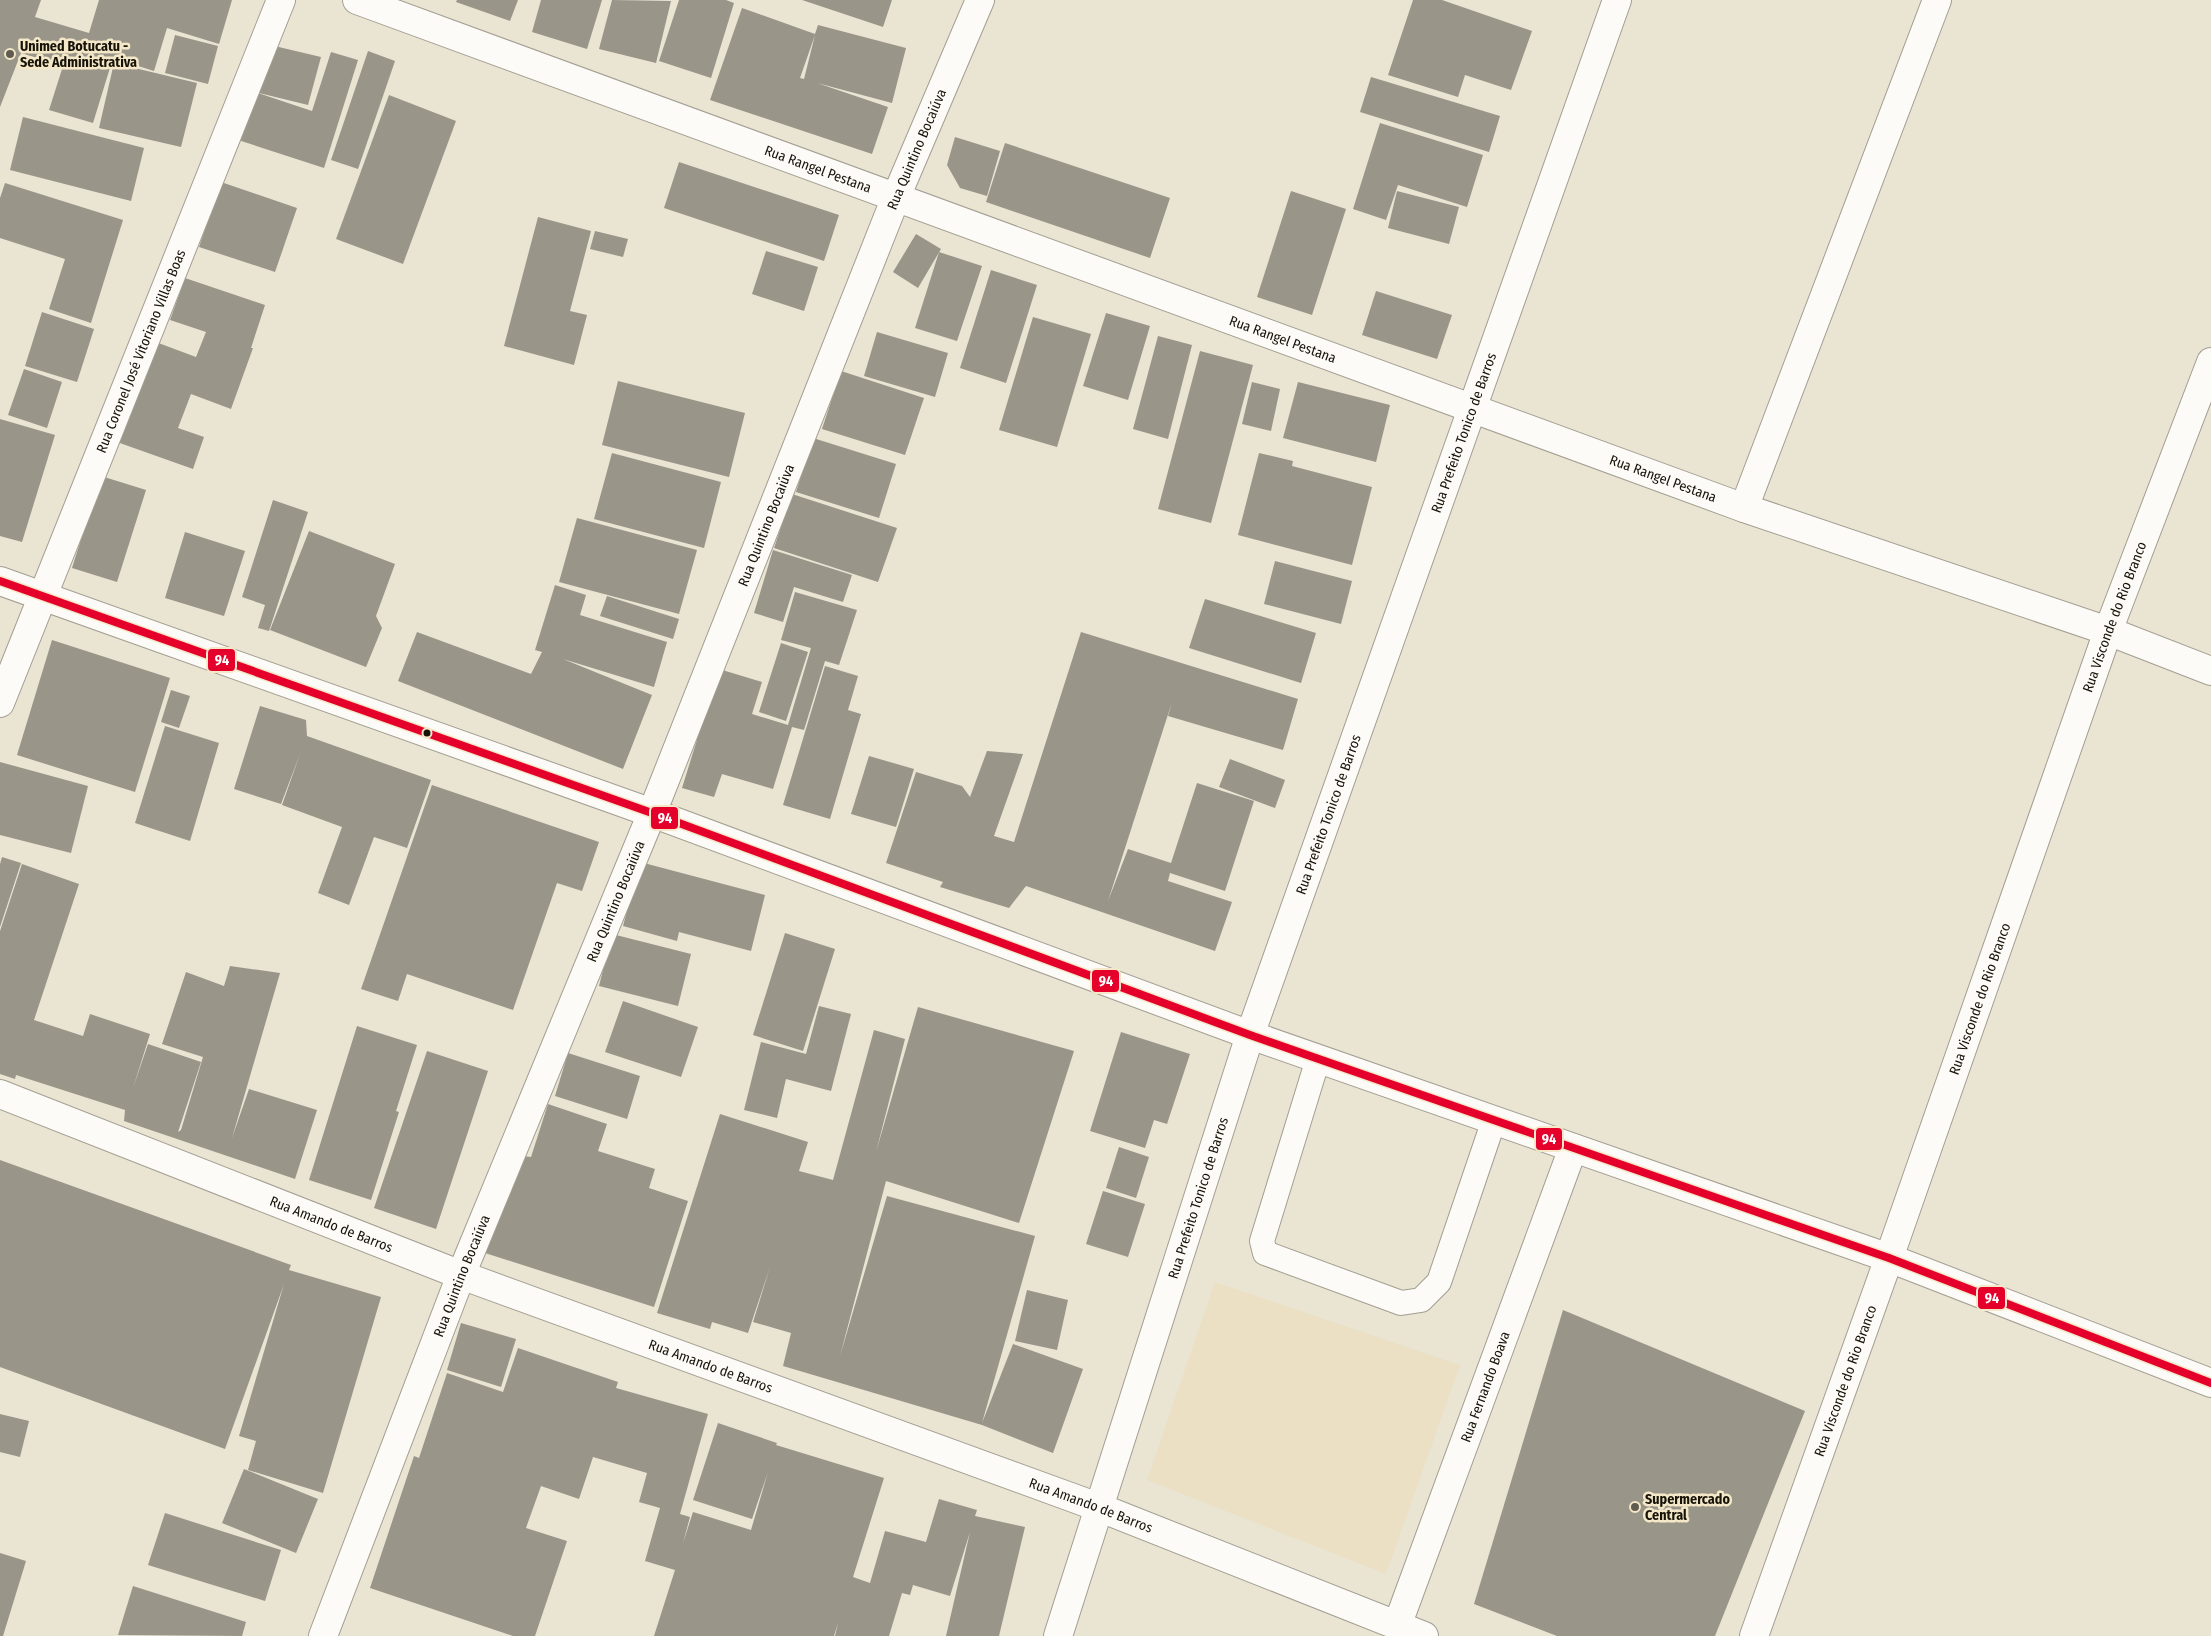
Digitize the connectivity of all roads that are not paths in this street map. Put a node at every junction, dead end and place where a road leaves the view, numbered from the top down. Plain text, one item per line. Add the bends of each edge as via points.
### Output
1 (281, 0) edge
2 (357, 0) edge
3 (980, 0) edge
4 (1617, 0) edge
5 (1937, 0) edge
6 (896, 197) junction
7 (2211, 362) edge
8 (1474, 408) junction
9 (1744, 508) junction
10 (0, 581) edge
11 (43, 596) junction
12 (2108, 631) junction
13 (2211, 671) edge
14 (0, 703) edge
15 (652, 813) junction
16 (1250, 1035) junction
17 (1318, 1059) junction
18 (0, 1094) edge
19 (1494, 1120) junction
20 (1573, 1148) junction
21 (1888, 1258) junction
22 (462, 1275) junction
23 (2211, 1383) edge
24 (1098, 1506) junction
25 (1397, 1626) junction
26 (323, 1636) edge
27 (1058, 1636) edge
28 (1424, 1636) edge
29 (1754, 1636) edge

1 - 11 street, Rua Coronel José Vitoriano Villas Boas
2 - 6 street, Rua Rangel Pestana
3 - 6 street, Rua Quintino Bocaiúva
4 - 8 street, Rua Prefeito Tonico de Barros
5 - 9 street
6 - 8 street, Rua Rangel Pestana
6 - 15 street, Rua Quintino Bocaiúva
7 - 12 street, Rua Visconde do Rio Branco
8 - 9 street, Rua Rangel Pestana
8 - 16 street, Rua Prefeito Tonico de Barros
9 - 12 street, Rua Rangel Pestana
10 - 11 street
11 - 14 street, Rua Coronel José Vitoriano Villas Boas
11 - 15 street
12 - 13 street, Rua Rangel Pestana
12 - 21 street, Rua Visconde do Rio Branco
15 - 16 street
15 - 22 street, Rua Quintino Bocaiúva
16 - 17 street
16 - 24 street, Rua Prefeito Tonico de Barros
17 - 19 street
17 - 19 lane via 1262,1248 1265,1253 1401,1303 1421,1300 1439,1282
18 - 22 street, Rua Amando de Barros
19 - 20 street
20 - 21 street
20 - 25 street, Rua Fernando Boava
21 - 23 street
21 - 29 street, Rua Visconde do Rio Branco
22 - 24 street, Rua Amando de Barros
22 - 26 street, Rua Quintino Bocaiúva
24 - 25 street, Rua Amando de Barros
24 - 27 street, Rua Prefeito Tonico de Barros
25 - 28 street, Rua Amando de Barros

